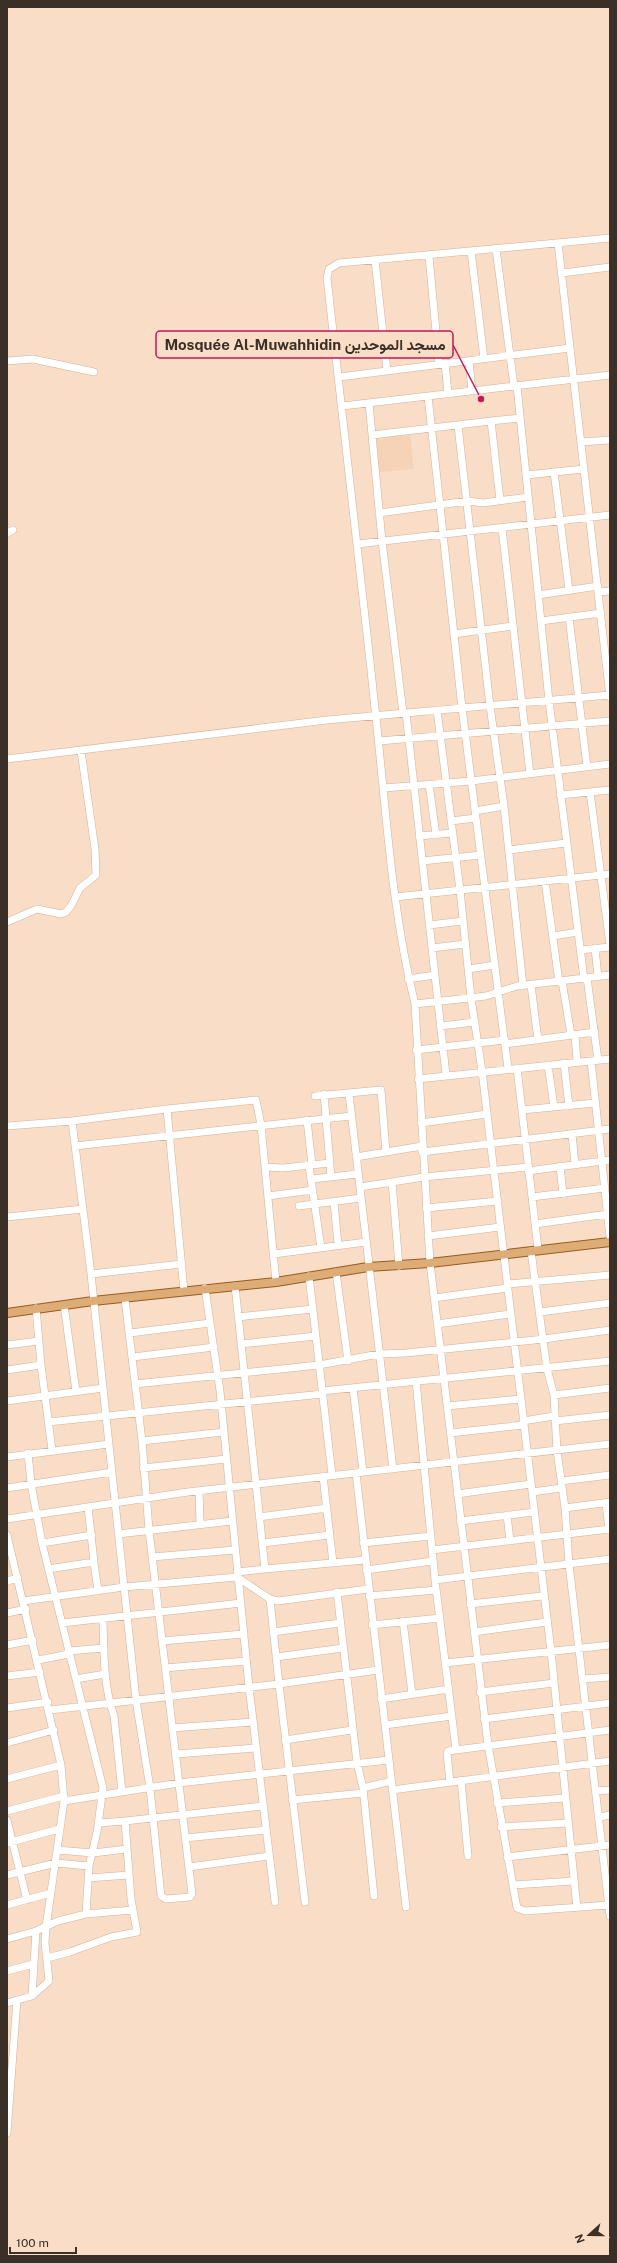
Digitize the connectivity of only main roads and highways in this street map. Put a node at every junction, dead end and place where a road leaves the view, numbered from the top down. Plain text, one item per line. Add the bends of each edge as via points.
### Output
1 (610, 1242) edge
2 (7, 1313) edge

1 - 2 main road via 430,1263 368,1267 276,1282 205,1288

